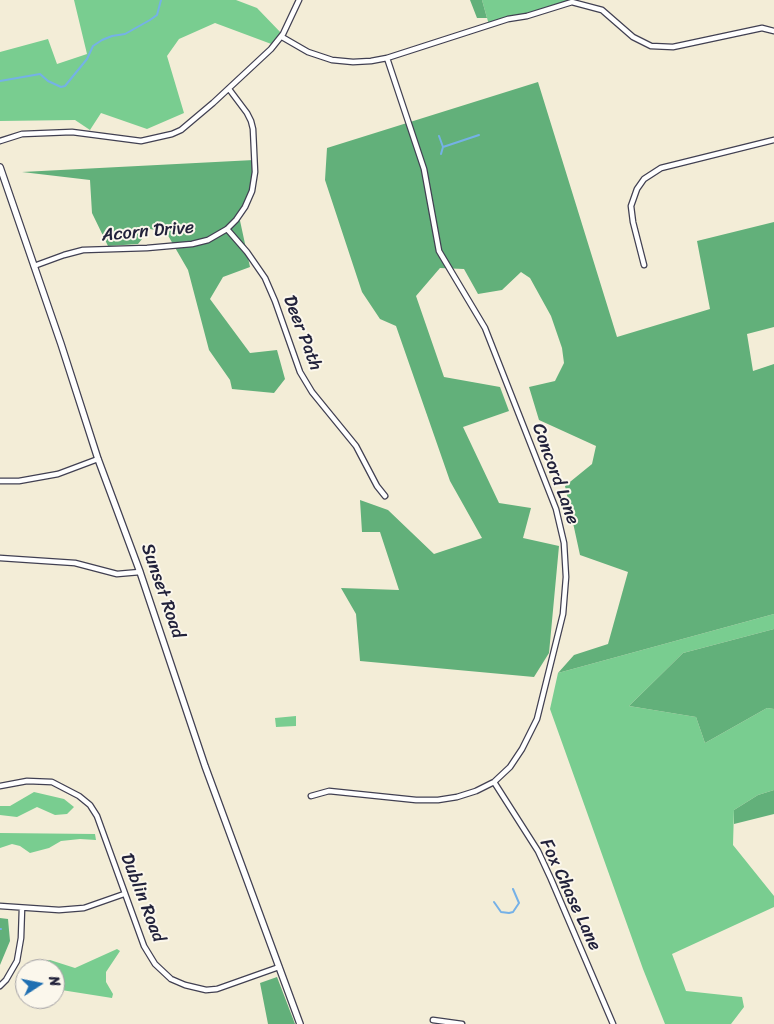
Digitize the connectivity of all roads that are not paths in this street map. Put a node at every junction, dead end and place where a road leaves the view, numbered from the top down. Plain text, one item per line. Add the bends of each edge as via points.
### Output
1 (299, 0) edge
2 (774, 31) edge
3 (282, 37) junction
4 (387, 58) junction
5 (229, 89) junction
6 (774, 140) edge
7 (0, 141) edge
8 (0, 167) edge
9 (226, 229) junction
10 (644, 265) dead end
11 (34, 266) junction
12 (98, 459) junction
13 (0, 481) edge
14 (385, 496) dead end
15 (0, 558) edge
16 (140, 572) junction
17 (494, 782) junction
18 (0, 786) edge
19 (311, 796) dead end
20 (124, 894) junction
21 (0, 906) edge
22 (22, 908) junction
23 (280, 967) junction
24 (0, 986) edge
25 (433, 1020) dead end
26 (300, 1024) edge
27 (462, 1024) edge
28 (613, 1024) edge

1 - 3 street
2 - 4 street via 762,28 673,47 651,46 634,37 602,10 572,2
3 - 4 street via 308,52 332,60 352,62
3 - 5 street
4 - 17 street, Concord Lane via 424,170 439,250 485,328 556,508 564,543 563,614 537,719 510,767
5 - 7 street via 181,130 164,136 141,140 72,132 36,133
5 - 9 street, Acorn Drive via 247,113 253,129 255,172 245,207
6 - 10 street via 661,168 644,179 631,206
8 - 11 street, Sunset Road
9 - 11 street, Acorn Drive via 208,240 192,244 83,250
9 - 14 street, Deer Path via 265,278 300,372 356,446 376,486
11 - 12 street, Sunset Road
12 - 13 street via 58,474
12 - 16 street, Sunset Road
15 - 16 street via 75,563 117,574
16 - 23 street, Sunset Road via 205,766
17 - 19 street, Concord Lane via 476,791 438,800 329,792
17 - 28 street, Fox Chase Lane via 538,852
18 - 20 street, Dublin Road via 52,782 90,805 97,816
20 - 22 street via 84,908
20 - 23 street, Dublin Road via 147,952 171,979 206,990 216,989
21 - 22 street
22 - 24 street via 16,961
23 - 26 street, Sunset Road
25 - 27 street

